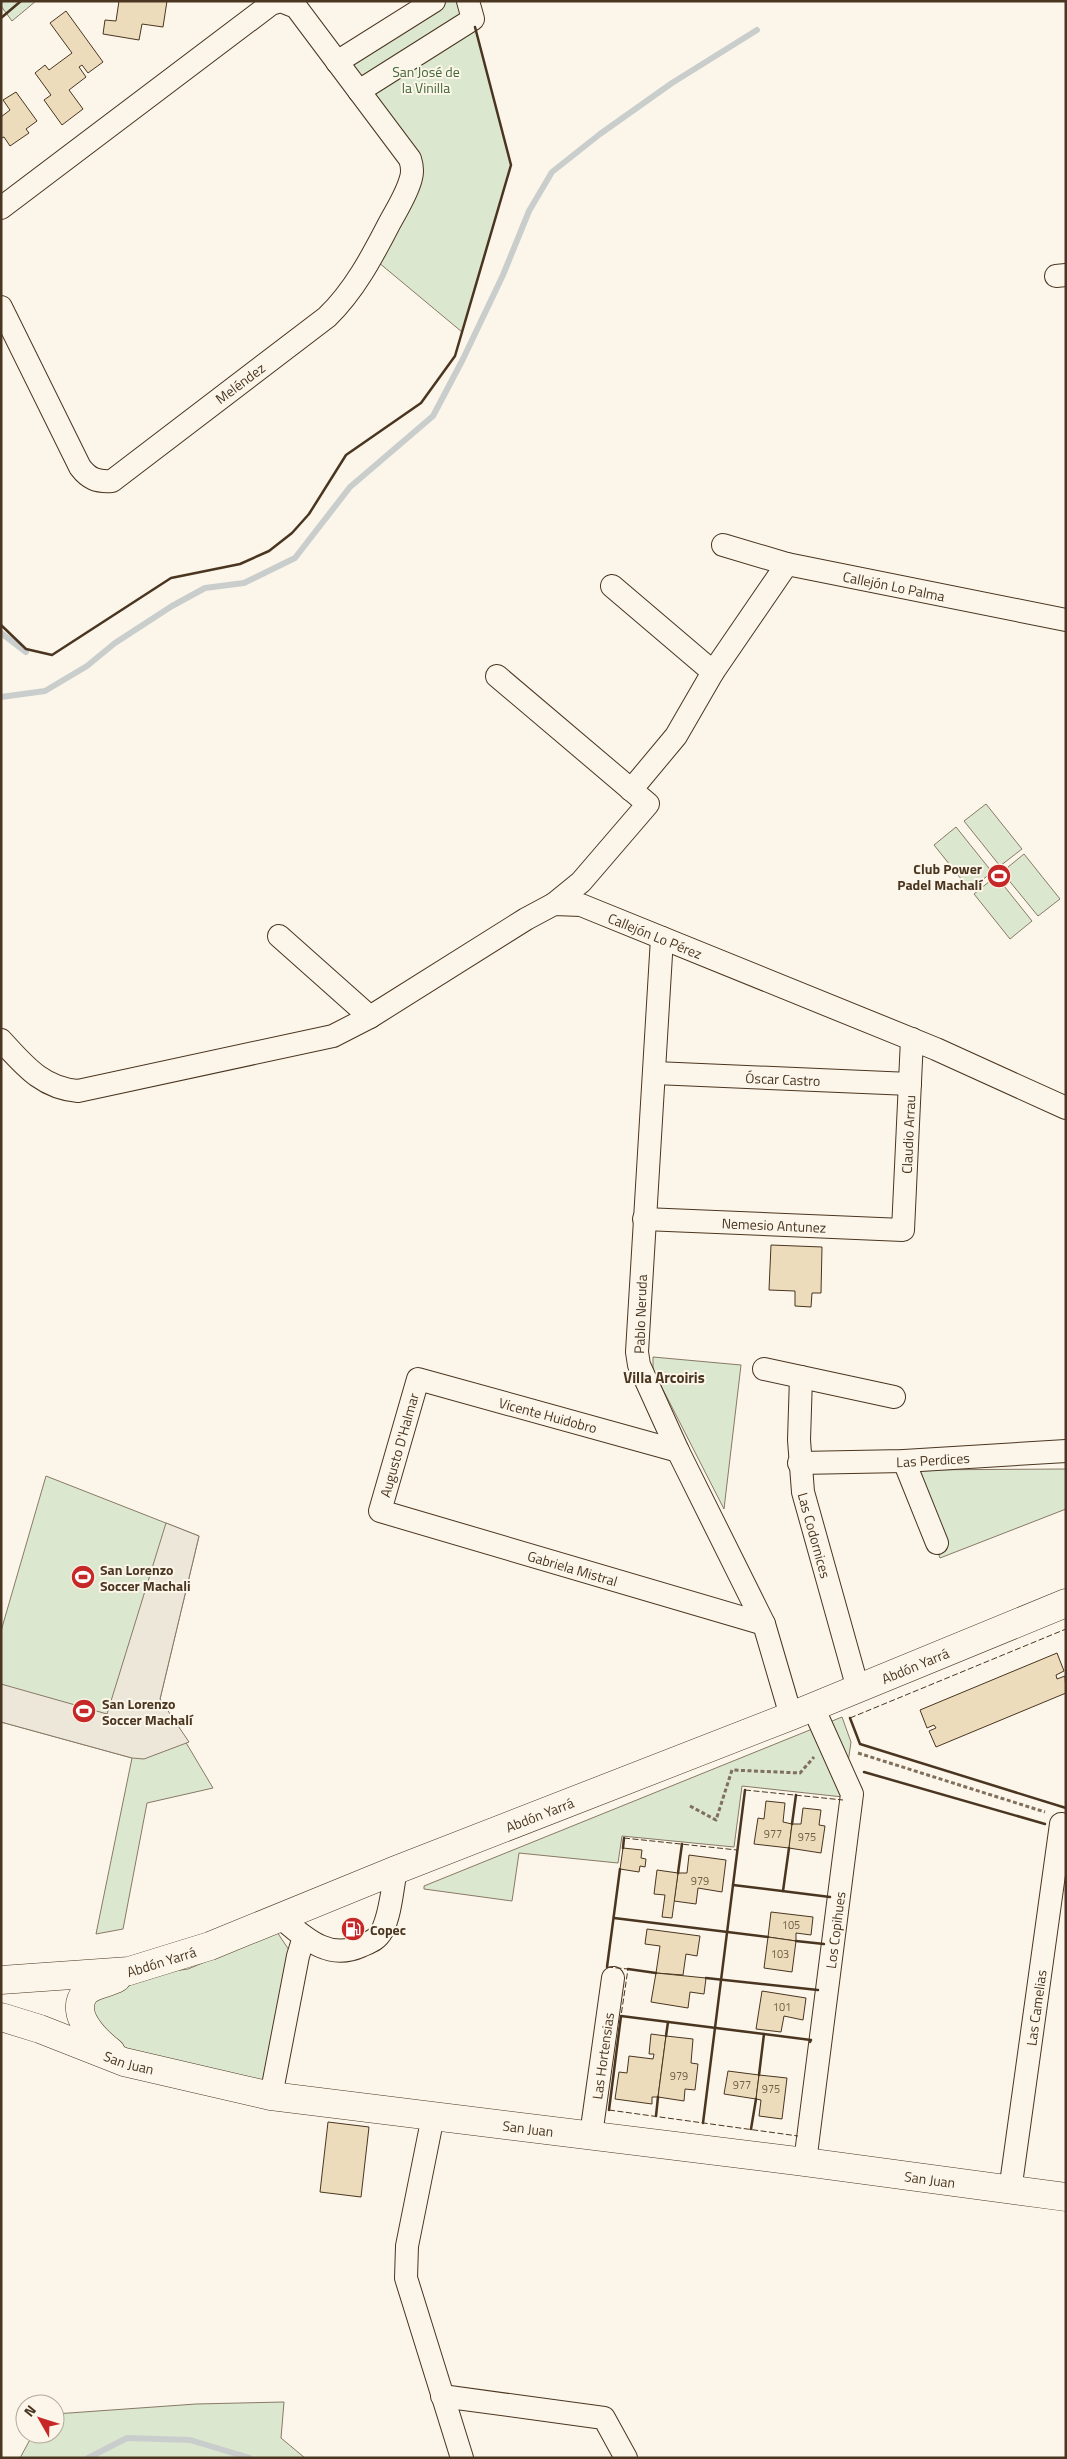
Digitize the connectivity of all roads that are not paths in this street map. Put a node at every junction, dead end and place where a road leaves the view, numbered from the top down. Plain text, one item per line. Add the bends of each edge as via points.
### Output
1 (434, 1) edge
2 (468, 1) edge
3 (337, 62) junction
4 (359, 91) junction
5 (1, 208) edge
6 (1, 307) edge
7 (723, 545) dead end
8 (787, 564) junction
9 (612, 586) dead end
10 (1066, 620) edge
11 (713, 672) junction
12 (497, 676) dead end
13 (631, 790) junction
14 (554, 904) junction
15 (279, 936) dead end
16 (662, 938) junction
17 (370, 1017) junction
18 (912, 1039) junction
19 (1, 1040) edge
20 (655, 1073) junction
21 (910, 1084) junction
22 (1066, 1108) edge
23 (644, 1219) junction
24 (904, 1230) joint
25 (764, 1369) dead end
26 (801, 1377) junction
27 (418, 1379) joint
28 (894, 1397) dead end
29 (678, 1451) junction
30 (1066, 1451) edge
31 (904, 1460) junction
32 (799, 1463) junction
33 (380, 1511) joint
34 (937, 1543) dead end
35 (1066, 1603) edge
36 (764, 1624) junction
37 (858, 1689) junction
38 (802, 1712) junction
39 (1060, 1824) dead end
40 (396, 1870) junction
41 (280, 1916) junction
42 (304, 1937) junction
43 (129, 1971) junction
44 (613, 1978) dead end
45 (1, 1980) edge
46 (1, 2016) edge
47 (124, 2062) junction
48 (272, 2096) junction
49 (433, 2116) junction
50 (591, 2135) junction
51 (805, 2162) junction
52 (1010, 2191) junction
53 (1066, 2197) edge
54 (442, 2396) junction
55 (462, 2458) edge
56 (626, 2458) edge

1 - 3 street
2 - 4 street via 473,19
3 - 4 street, Meléndez
3 - 5 street, Meléndez via 296,7 281,2 271,4
4 - 6 street, Meléndez via 410,159 412,167 405,193 357,280 327,318 112,480 98,482 80,467
7 - 8 street, Callejón Lo Palma
8 - 10 street, Callejón Lo Palma
8 - 11 street
9 - 11 street
11 - 13 street via 676,736
12 - 13 street
13 - 14 street via 648,804 581,882
14 - 16 street, Callejón Lo Pérez via 581,905
14 - 17 street
15 - 17 street
16 - 18 street, Callejón Lo Pérez
16 - 20 street, Pablo Neruda
17 - 19 street via 333,1036 78,1091 44,1082
18 - 21 street, Claudio Arrau
18 - 22 street, Callejón Lo Pérez
20 - 21 street, Óscar Castro
20 - 23 street, Pablo Neruda
21 - 24 street, Claudio Arrau
23 - 24 street, Nemesio Antunez
23 - 29 street, Pablo Neruda via 638,1359 642,1377
25 - 26 street
26 - 28 street
26 - 32 street, Las Codornices
27 - 29 street, Vicente Huidobro
27 - 33 street, Augusto D'Halmar
29 - 36 street, Pablo Neruda
30 - 31 street, Las Perdices
31 - 32 street, Las Perdices
31 - 34 street
32 - 37 street, Las Codornices via 805,1501
33 - 36 street, Gabriela Mistral
35 - 37 main road, Abdón Yarrá
36 - 38 street, Pablo Neruda
37 - 38 main road, Abdón Yarrá
38 - 40 main road, Abdón Yarrá
38 - 51 street, Los Copihues via 852,1794
39 - 52 street, Las Camelias
40 - 41 main road, Abdón Yarrá
40 - 42 street via 385,1923 375,1940 343,1951 322,1948
41 - 42 street
41 - 43 main road, Abdón Yarrá via 210,1946
42 - 48 street
43 - 45 main road, Abdón Yarrá
43 - 47 main road via 111,1982 92,1987 84,1994 81,2005 87,2029
44 - 50 street, Las Hortensias
46 - 47 main road, San Juan
47 - 48 main road, San Juan
48 - 49 main road, San Juan
49 - 50 main road, San Juan
49 - 54 street via 406,2246 406,2278
50 - 51 main road, San Juan
51 - 52 main road, San Juan
52 - 53 main road, San Juan
54 - 55 street
54 - 56 street via 604,2418

